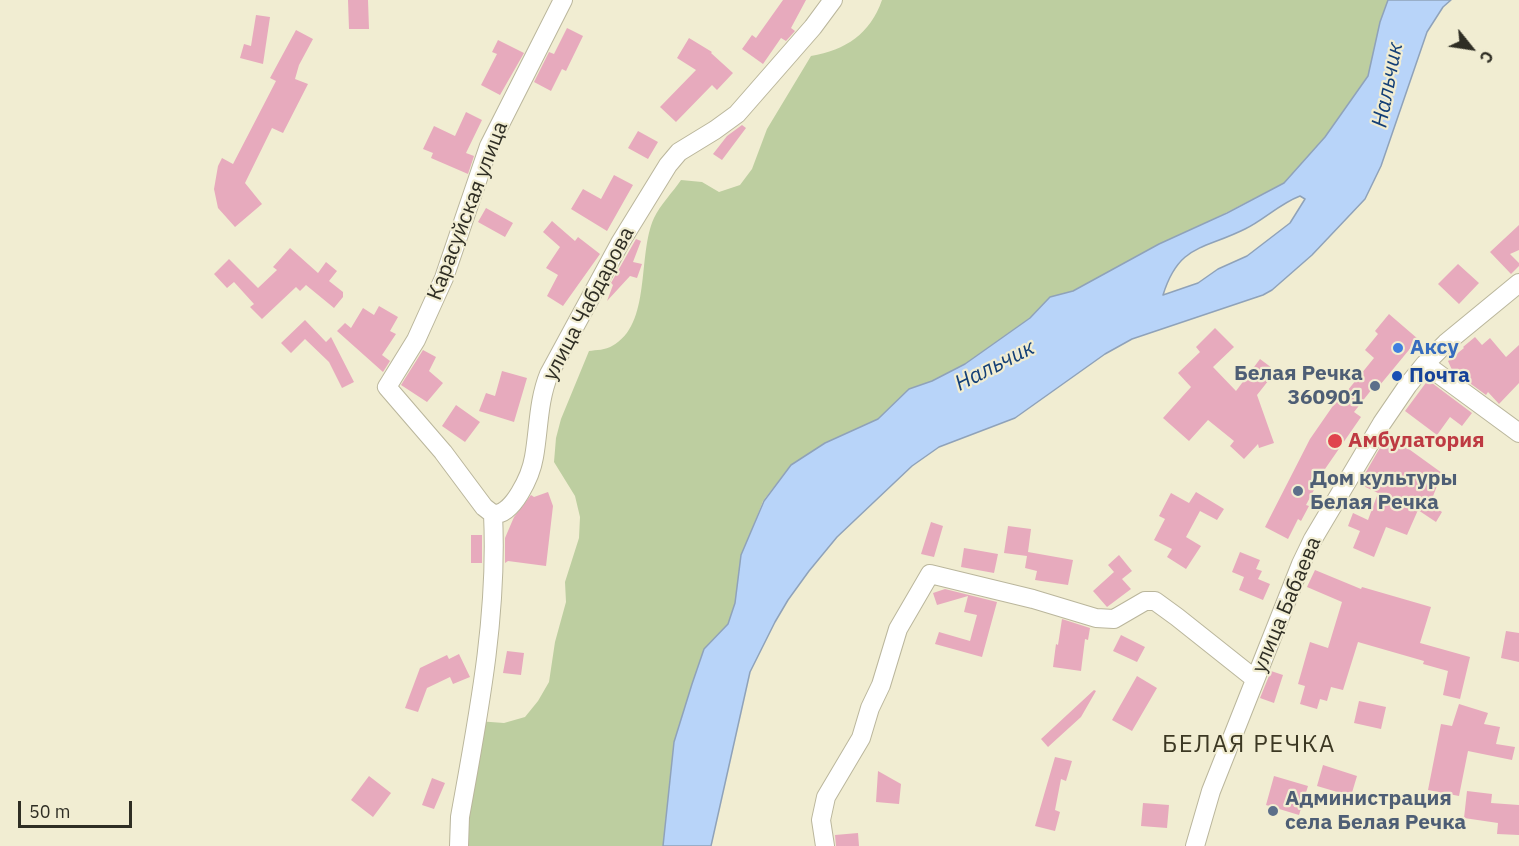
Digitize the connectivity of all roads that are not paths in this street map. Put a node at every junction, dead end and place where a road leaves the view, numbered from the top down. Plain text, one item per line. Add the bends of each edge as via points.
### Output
1 (832, 0) edge
2 (558, 2) edge
3 (1519, 283) edge
4 (1425, 364) junction
5 (1519, 433) edge
6 (493, 514) junction
7 (1255, 679) junction
8 (459, 846) edge
9 (825, 846) edge
10 (1195, 846) edge

1 - 6 street, улица Чабдарова via 737,114 679,152 668,165 620,243 549,374 541,399 534,458 516,501 508,510
2 - 6 street, Карасуйская улица via 489,146 444,278 416,340 387,387
3 - 4 street, улица Бабаева
4 - 5 street
4 - 7 street, улица Бабаева via 1382,423 1313,539
6 - 8 street via 490,634 460,817
7 - 9 street via 1155,601 1145,601 1114,619 1096,618 930,574 898,629 861,738 826,797 821,820
7 - 10 street, улица Бабаева via 1211,791

